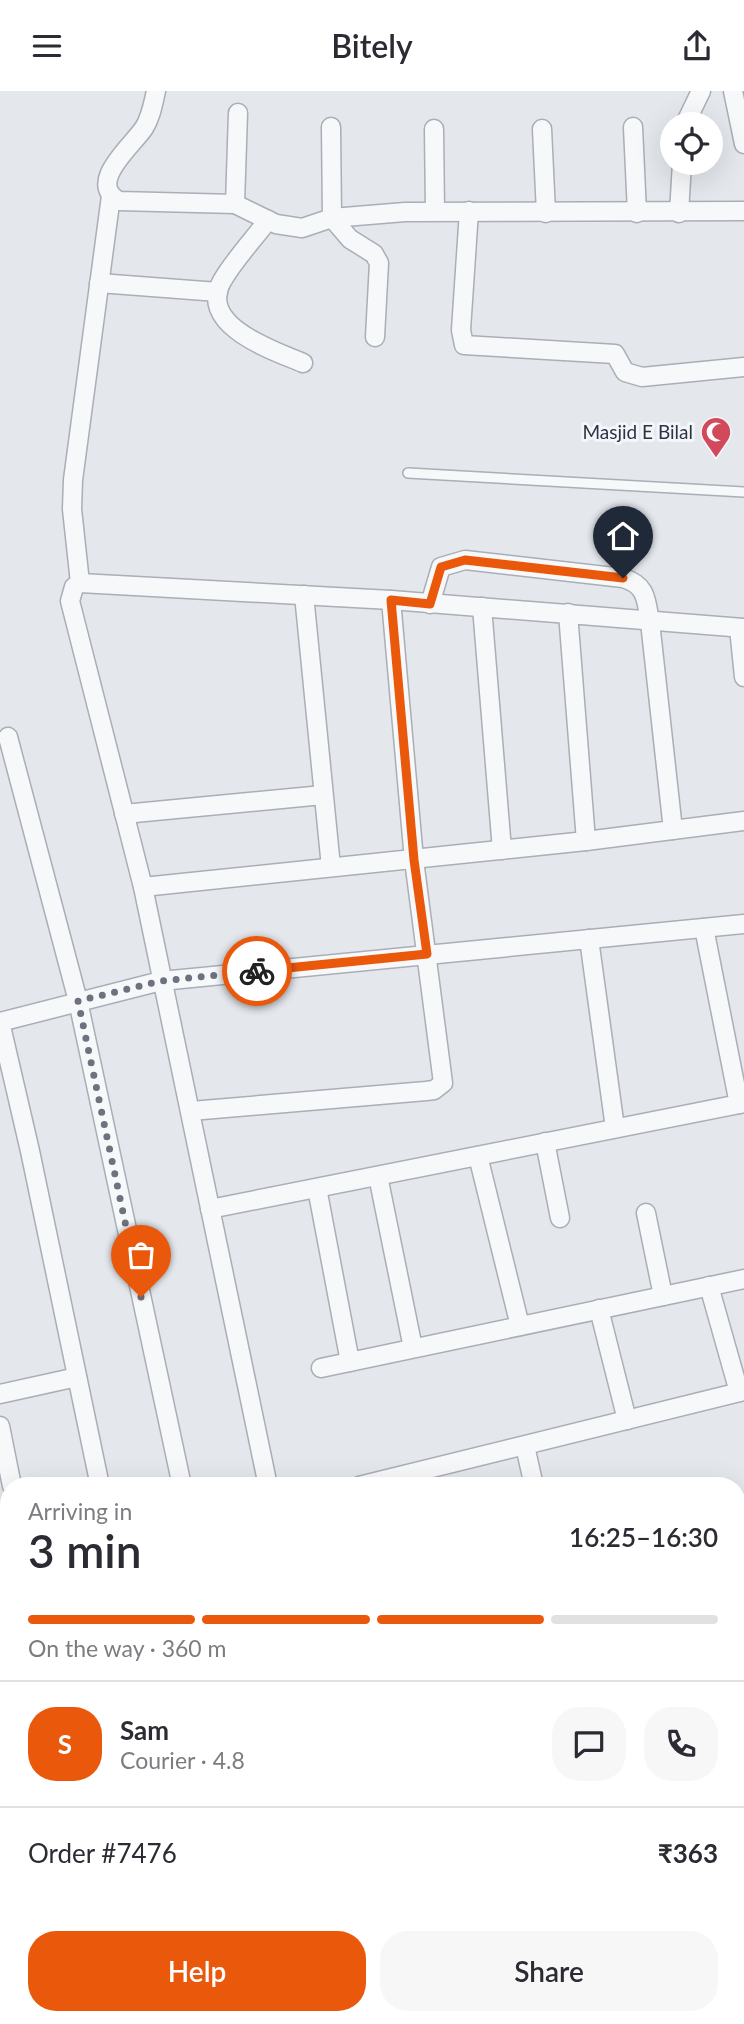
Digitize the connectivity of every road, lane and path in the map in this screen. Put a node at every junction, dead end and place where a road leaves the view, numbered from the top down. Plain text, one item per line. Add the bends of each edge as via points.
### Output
1 (156, 91) edge
2 (701, 91) edge
3 (733, 91) edge
4 (691, 112) edge
5 (238, 113) dead end
6 (331, 127) dead end
7 (633, 127) dead end
8 (435, 129) dead end
9 (542, 129) dead end
10 (744, 144) edge
11 (681, 175) edge
12 (111, 196) junction
13 (235, 204) junction
14 (435, 211) junction
15 (469, 211) junction
16 (744, 211) edge
17 (546, 213) junction
18 (637, 213) junction
19 (678, 213) junction
20 (332, 218) junction
21 (268, 220) junction
22 (99, 283) junction
23 (219, 292) junction
24 (375, 337) dead end
25 (303, 363) dead end
26 (744, 367) edge
27 (408, 473) dead end
28 (744, 492) edge
29 (80, 583) junction
30 (304, 596) junction
31 (391, 600) junction
32 (430, 604) junction
33 (482, 607) junction
34 (568, 613) junction
35 (650, 622) junction
36 (742, 628) edge
37 (744, 677) edge
38 (8, 737) dead end
39 (323, 795) junction
40 (124, 814) junction
41 (744, 821) edge
42 (673, 830) junction
43 (586, 841) junction
44 (502, 850) junction
45 (414, 860) junction
46 (331, 867) junction
47 (143, 887) junction
48 (744, 924) edge
49 (704, 927) junction
50 (589, 939) junction
51 (427, 954) junction
52 (161, 981) junction
53 (78, 1001) junction
54 (0, 1022) edge
55 (742, 1104) edge
56 (191, 1111) junction
57 (615, 1128) junction
58 (545, 1142) junction
59 (478, 1156) junction
60 (378, 1176) junction
61 (317, 1188) junction
62 (210, 1209) junction
63 (646, 1213) dead end
64 (560, 1218) dead end
65 (744, 1279) edge
66 (709, 1286) junction
67 (663, 1296) junction
68 (599, 1309) junction
69 (520, 1325) junction
70 (413, 1348) junction
71 (350, 1362) junction
72 (321, 1368) dead end
73 (77, 1377) junction
74 (742, 1391) edge
75 (0, 1394) edge
76 (627, 1420) junction
77 (0, 1426) edge
78 (525, 1446) junction
79 (10, 1477) edge
80 (98, 1477) edge
81 (180, 1477) edge
82 (266, 1477) edge
83 (427, 1477) edge
84 (532, 1477) edge

1 - 12 street via 143,130 112,168
2 - 4 street
3 - 10 street
5 - 13 street
6 - 20 street
7 - 18 street
8 - 14 street
9 - 17 street
11 - 19 street
12 - 13 street via 129,202
12 - 22 street
13 - 21 street
14 - 15 street
14 - 20 street
15 - 17 street
15 - 26 street via 461,330 464,345 615,355 625,372 642,377
16 - 19 street
17 - 18 street
18 - 19 street
20 - 21 street via 302,228
20 - 24 street via 350,239 377,258
21 - 23 street
22 - 23 street
22 - 29 street via 72,492
23 - 25 street via 223,313 235,330
27 - 28 lane
29 - 30 street
29 - 40 street via 70,593 70,601
30 - 31 street
30 - 39 street
31 - 32 street
31 - 45 street
32 - 33 street
32 - 35 street via 441,567 465,560 633,581 645,592
33 - 34 street
33 - 44 street
34 - 35 street
34 - 43 street
35 - 36 street
35 - 42 street
36 - 37 street
38 - 53 street
39 - 40 street
39 - 46 street
40 - 47 street
41 - 42 street
42 - 43 street
43 - 44 street
44 - 45 street
45 - 46 street
45 - 51 street
46 - 47 street
47 - 52 street
48 - 49 street
49 - 50 street
49 - 55 street
50 - 51 street
50 - 57 street
51 - 52 street
51 - 56 street via 443,1076 439,1086 426,1091
52 - 53 street
52 - 56 street
53 - 54 street
53 - 81 street
54 - 73 street
55 - 57 street
56 - 62 street
57 - 58 street
58 - 59 street
58 - 64 street
59 - 60 street
59 - 69 street
60 - 61 street
60 - 70 street
61 - 62 street
61 - 71 street
62 - 82 street
63 - 67 street
65 - 66 street
66 - 67 street
66 - 74 street
67 - 68 street
68 - 69 street
68 - 76 street
69 - 70 street
70 - 71 street
71 - 72 street
73 - 75 street
73 - 80 street
74 - 76 street
76 - 78 street
77 - 79 street
78 - 83 street
78 - 84 street

